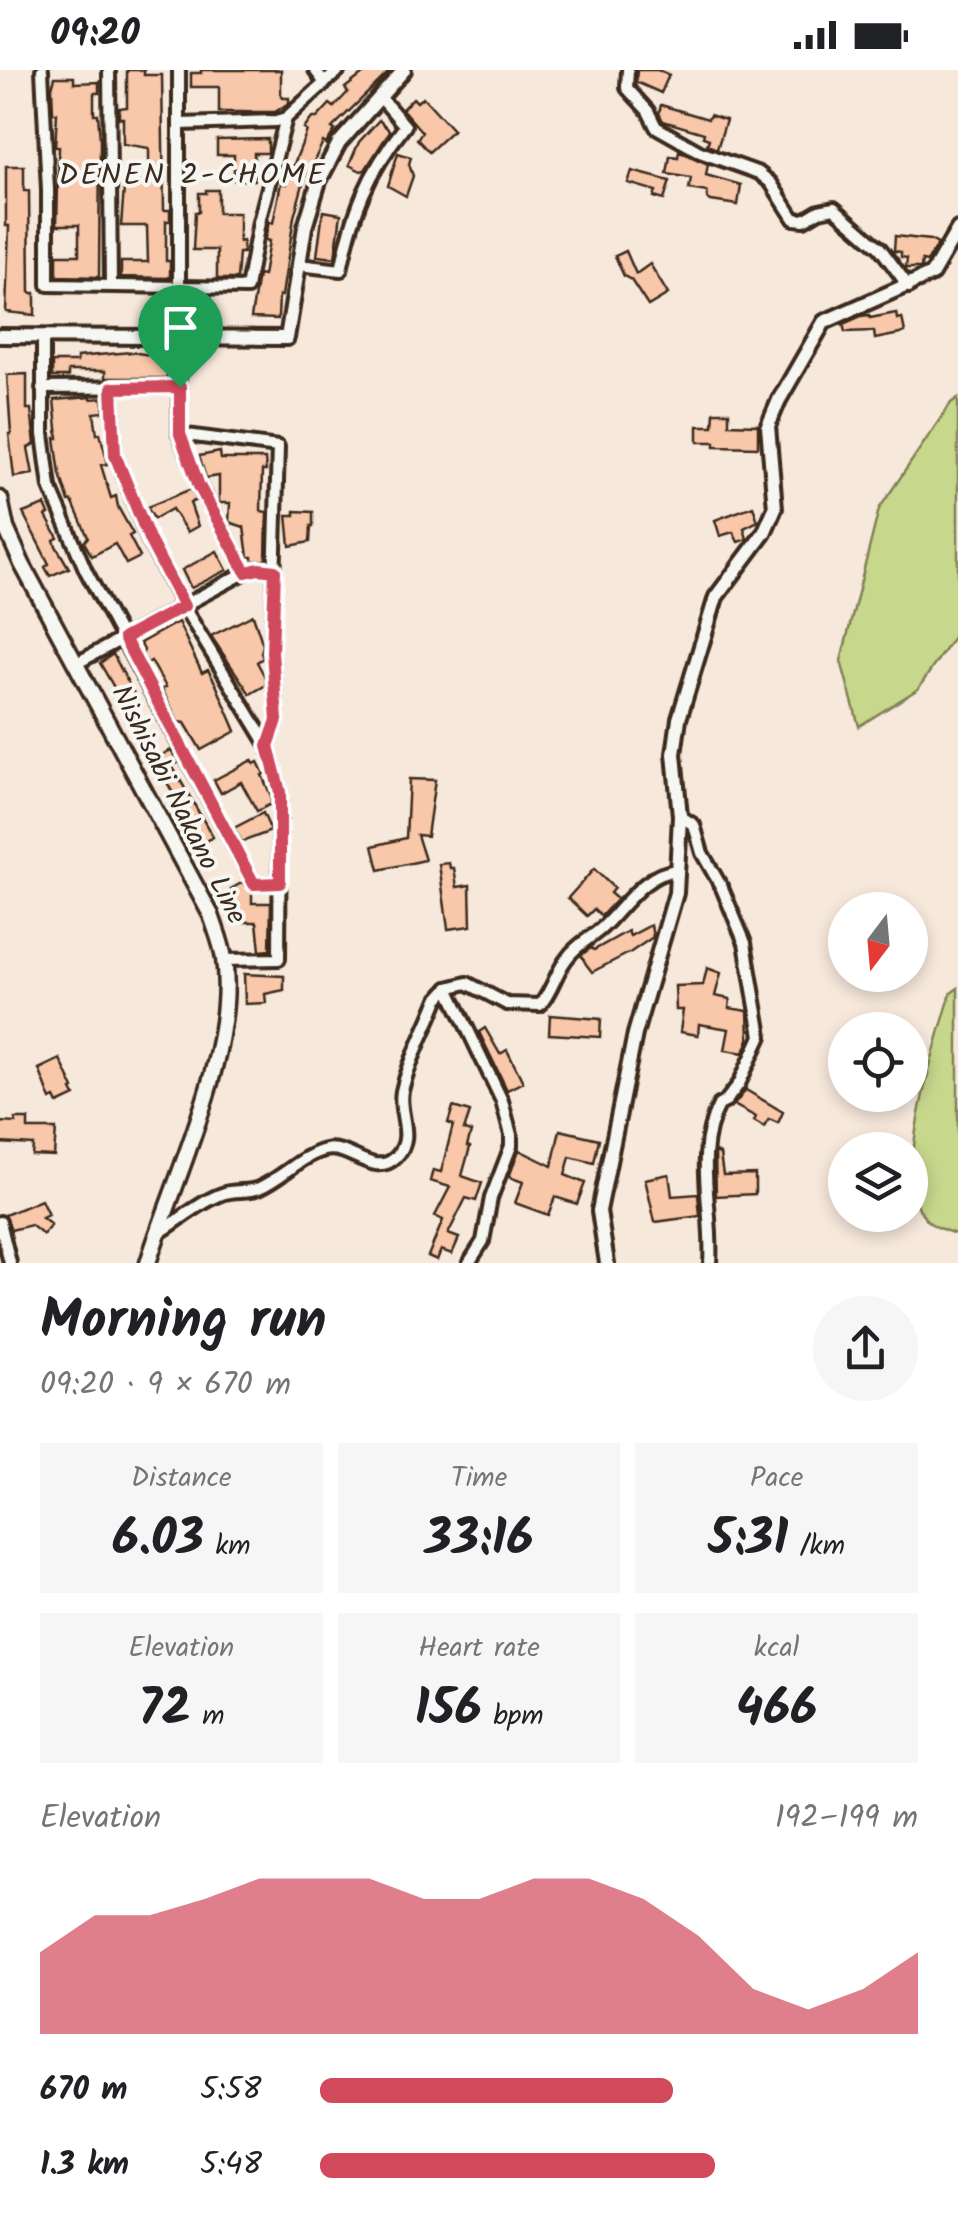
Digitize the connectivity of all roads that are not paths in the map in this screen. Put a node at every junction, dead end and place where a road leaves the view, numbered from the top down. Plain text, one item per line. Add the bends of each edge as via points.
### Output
1 (42, 70) edge
2 (109, 70) edge
3 (179, 70) edge
4 (315, 70) edge
5 (338, 70) edge
6 (404, 70) edge
7 (628, 70) edge
8 (325, 83) junction
9 (381, 98) junction
10 (286, 118) junction
11 (182, 124) junction
12 (958, 229) edge
13 (299, 265) junction
14 (111, 285) junction
15 (179, 286) junction
16 (910, 286) junction
17 (0, 336) edge
18 (181, 336) junction
19 (43, 337) junction
20 (180, 387) junction
21 (42, 388) junction
22 (112, 388) junction
23 (180, 434) junction
24 (0, 498) edge
25 (275, 571) junction
26 (246, 572) junction
27 (184, 606) junction
28 (124, 638) junction
29 (77, 663) junction
30 (268, 746) junction
31 (680, 816) junction
32 (678, 870) junction
33 (280, 883) junction
34 (224, 960) junction
35 (448, 988) junction
36 (0, 1222) edge
37 (157, 1234) junction
38 (10, 1263) edge
39 (148, 1263) edge
40 (469, 1263) edge
41 (607, 1263) edge
42 (710, 1263) edge

1 - 14 street via 48,285
2 - 14 street
3 - 11 street
4 - 8 street
5 - 8 street
6 - 9 street
7 - 16 street via 627,88 656,127 700,152 759,172 794,219 834,208
8 - 10 street
9 - 13 street via 339,143 319,181
9 - 13 street via 405,126 360,194 341,270
10 - 11 street
10 - 15 street via 247,288
11 - 15 street
12 - 16 street via 932,274
13 - 18 street via 287,338
14 - 15 street
15 - 18 street
16 - 31 street via 824,322 779,400 768,426 775,508 716,597 678,720
17 - 19 street
18 - 19 street
18 - 20 street
19 - 21 street
20 - 22 street
20 - 23 street
21 - 22 street
21 - 28 street via 50,487
22 - 27 street via 115,455
23 - 25 street via 278,447
23 - 26 street via 199,486
24 - 29 main road, Nishisabi Nakano Line via 22,564
25 - 26 street
25 - 30 street via 277,720
26 - 27 street
27 - 28 street
27 - 30 street
28 - 29 street
28 - 33 street via 254,884
29 - 34 main road, Nishisabi Nakano Line via 210,915
30 - 33 street via 280,792
31 - 32 street
31 - 42 street via 694,825 744,943 761,1036 739,1084 718,1105 704,1148
32 - 35 street via 663,871 631,896 566,959 540,1005 507,1004 468,983
32 - 41 street via 634,1034 598,1212
33 - 34 street via 279,958
34 - 37 main road, Nishisabi Nakano Line via 215,1067
35 - 37 street via 401,1094 406,1129 396,1158 371,1164 334,1149 321,1151 256,1190 204,1201
35 - 40 street via 502,1101 511,1135 483,1241
36 - 38 street
37 - 39 main road, Nishisabi Nakano Line

